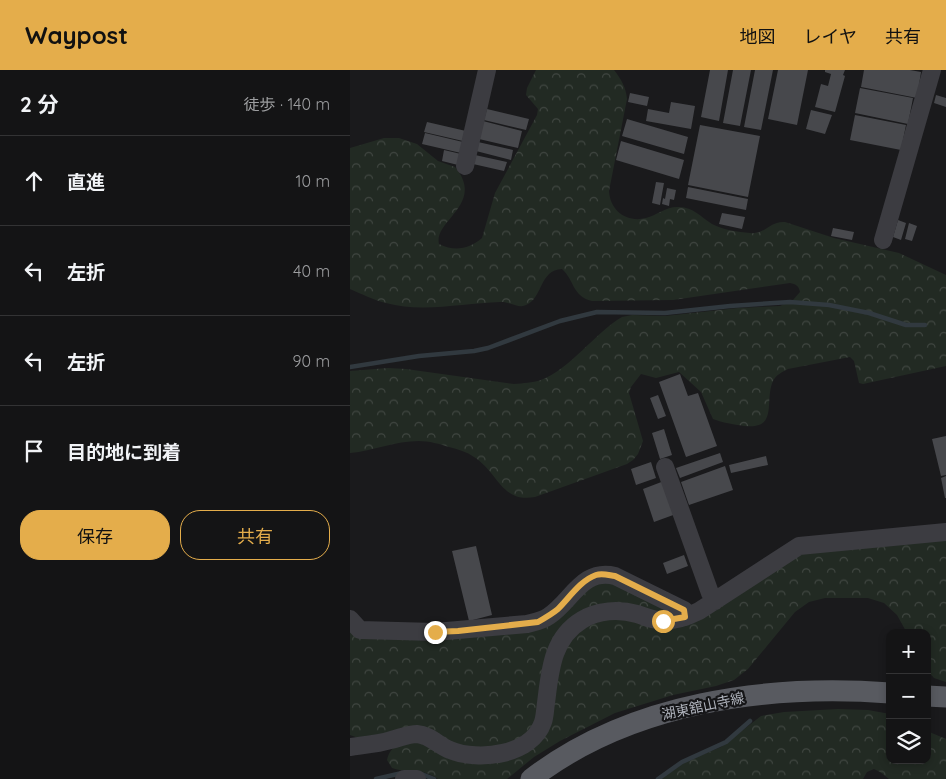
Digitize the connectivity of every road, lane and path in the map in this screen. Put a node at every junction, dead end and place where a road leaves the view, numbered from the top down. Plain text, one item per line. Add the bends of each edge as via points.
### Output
1 (488, 70) edge
2 (932, 70) edge
3 (465, 166) dead end
4 (883, 240) dead end
5 (666, 467) dead end
6 (946, 532) edge
7 (715, 600) junction
8 (685, 617) junction
9 (350, 618) edge
10 (886, 693) edge
11 (931, 696) edge
12 (946, 697) edge
13 (350, 748) edge
14 (404, 779) edge
15 (417, 779) edge
16 (531, 779) edge

1 - 3 street
2 - 4 street
5 - 7 street
6 - 7 street via 799,546
7 - 8 street
8 - 9 street via 684,610 605,574 586,580 548,616 527,624 435,632 360,630
8 - 13 street via 663,621 623,611 609,611 582,619 562,638 555,650 543,722 537,733 515,749 490,756 463,754 419,734
10 - 16 main road, 湖東舘山寺線 via 773,694 677,710 630,724 594,740
11 - 12 main road
14 - 15 street

